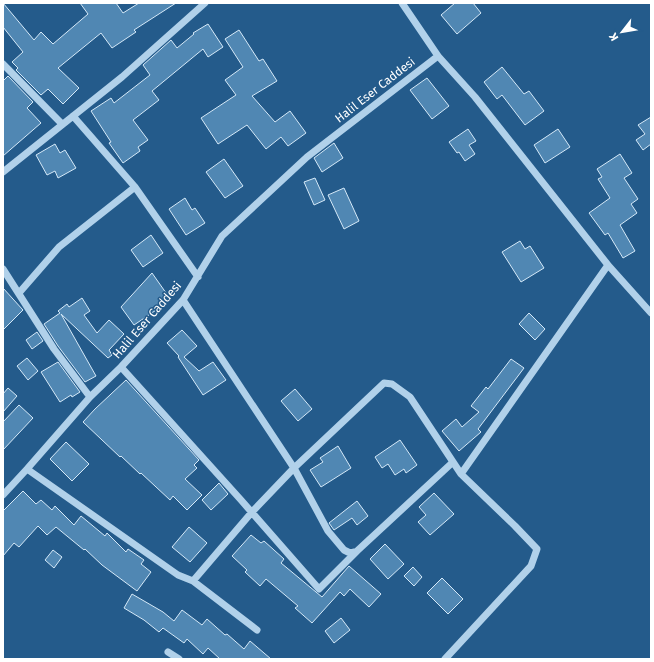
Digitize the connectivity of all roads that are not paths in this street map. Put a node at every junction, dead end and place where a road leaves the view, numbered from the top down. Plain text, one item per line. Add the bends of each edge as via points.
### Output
1 (205, 3) edge
2 (402, 3) edge
3 (438, 56) junction
4 (3, 64) edge
5 (73, 116) junction
6 (62, 124) junction
7 (3, 172) edge
8 (135, 187) junction
9 (608, 265) junction
10 (3, 269) edge
11 (198, 278) junction
12 (19, 293) junction
13 (183, 300) junction
14 (650, 311) edge
15 (121, 366) junction
16 (90, 397) junction
17 (453, 462) junction
18 (294, 468) junction
19 (27, 469) junction
20 (461, 474) junction
21 (3, 494) edge
22 (252, 512) junction
23 (357, 551) junction
24 (193, 581) junction
25 (257, 630) dead end
26 (168, 652) dead end
27 (179, 659) edge
28 (445, 659) edge

1 - 5 street via 122,77
2 - 3 street
3 - 9 street via 475,97
3 - 11 street, Halil Eser Caddesi via 307,157 222,236
4 - 6 street
5 - 6 street
5 - 8 street
6 - 7 street
8 - 11 street
8 - 12 street via 59,247
9 - 14 street
9 - 20 street
10 - 12 street
11 - 13 street, Halil Eser Caddesi
12 - 16 street via 54,349
13 - 15 street, Halil Eser Caddesi
13 - 18 street
15 - 16 street, Halil Eser Caddesi
15 - 22 street
16 - 19 street, Halil Eser Caddesi
17 - 18 street via 410,397 392,384 384,383
17 - 20 street
17 - 23 street
18 - 22 street
18 - 23 street via 328,531 344,550 350,553
19 - 21 street, Halil Eser Caddesi
19 - 24 street via 178,575
20 - 28 street via 537,549 531,566
22 - 23 street via 319,589
22 - 24 street
24 - 25 street
26 - 27 street

